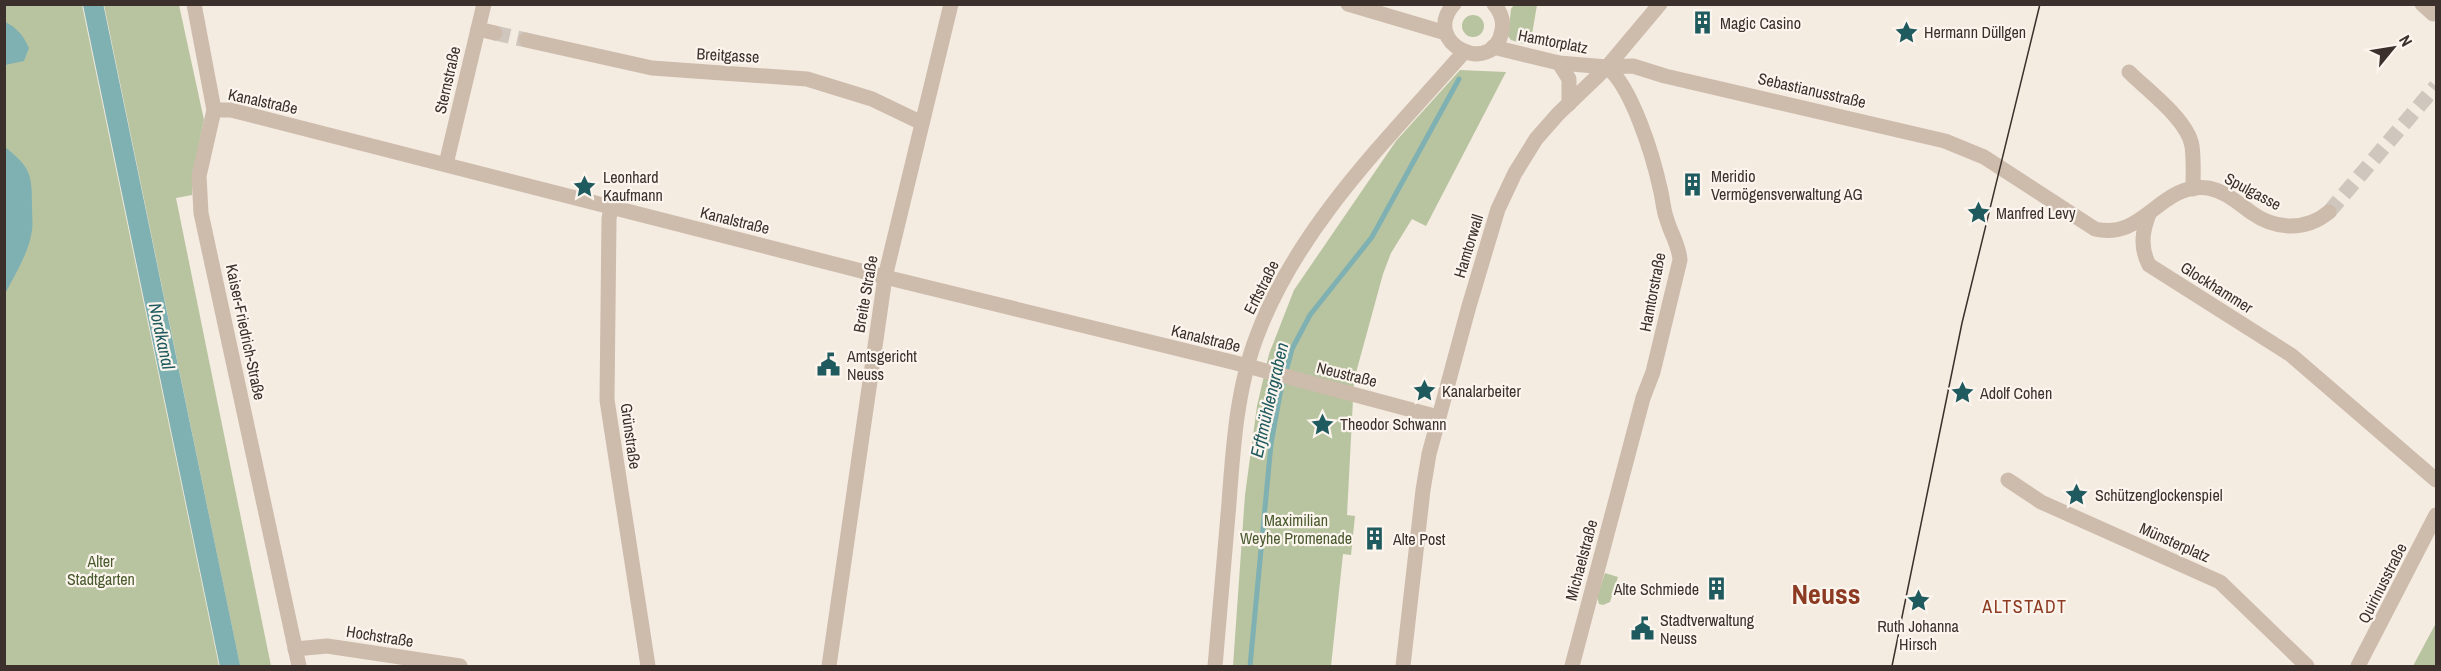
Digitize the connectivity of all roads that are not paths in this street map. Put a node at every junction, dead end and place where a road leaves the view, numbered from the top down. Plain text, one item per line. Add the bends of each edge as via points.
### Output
1 (194, 4) edge
2 (484, 4) edge
3 (951, 4) edge
4 (1348, 4) edge
5 (1454, 4) edge
6 (1494, 4) edge
7 (1660, 4) edge
8 (478, 29) junction
9 (495, 33) tunnel mouth
10 (1446, 33) junction
11 (526, 40) tunnel mouth
12 (1493, 47) junction
13 (1464, 52) junction
14 (1559, 63) junction
15 (1607, 67) junction
16 (2129, 72) dead end
17 (1569, 104) junction
18 (214, 110) junction
19 (922, 123) junction
20 (446, 164) junction
21 (2193, 189) junction
22 (611, 207) junction
23 (2329, 212) tunnel mouth
24 (2150, 214) junction
25 (885, 277) junction
26 (1248, 366) junction
27 (1438, 417) junction
28 (1626, 464) joint
29 (2008, 480) dead end
30 (2436, 480) edge
31 (2436, 515) edge
32 (295, 649) junction
33 (299, 666) edge
34 (459, 666) edge
35 (648, 666) edge
36 (829, 666) edge
37 (1215, 666) edge
38 (1403, 666) edge
39 (1572, 666) edge
40 (2307, 666) edge
41 (2358, 666) edge

1 - 18 street, Kaiser-Friedrich-Straße
2 - 8 street, Sternstraße
3 - 19 street, Breite Straße
4 - 10 street
5 - 10 street via 1447,16
6 - 12 street via 1503,24
7 - 15 street, Hamtorwall
8 - 9 street
8 - 20 street, Sternstraße
10 - 13 street via 1456,48
11 - 19 street, Breitgasse via 652,68 807,79 872,99
12 - 13 street via 1479,54
12 - 14 street, Hamtorplatz
13 - 26 street, Erftstraße via 1320,222 1271,303
14 - 15 street, Hamtorplatz
14 - 17 street via 1569,79
15 - 17 street, Hamtorwall
15 - 24 street, Sebastianusstraße via 1633,66 1922,134 1965,148 2095,229 2115,232
15 - 28 street, Hamtorstraße via 1629,95 1679,250 1678,270
16 - 21 street via 2188,134
17 - 27 street, Hamtorwall via 1526,154 1498,209
18 - 20 street, Kanalstraße via 231,110
18 - 32 street, Kaiser-Friedrich-Straße via 200,176 201,213
19 - 25 street, Breite Straße
20 - 22 street, Kanalstraße
21 - 23 street, Spulgasse via 2220,192 2278,225 2308,224
21 - 24 street via 2170,197
22 - 25 street, Kanalstraße
22 - 35 street, Grünstraße via 608,400
24 - 30 street, Glockhammer via 2142,243 2149,265 2291,355
25 - 26 street, Kanalstraße
25 - 36 street, Breite Straße
26 - 27 street, Neustraße
26 - 37 street, Erftstraße via 1232,466
27 - 38 street, Hamtorwall via 1423,490
28 - 39 street, Michaelstraße
29 - 40 street, Münsterplatz via 2041,502 2220,582
31 - 41 street, Quirinusstraße
32 - 33 street, Kaiser-Friedrich-Straße
32 - 34 street, Hochstraße via 327,646

